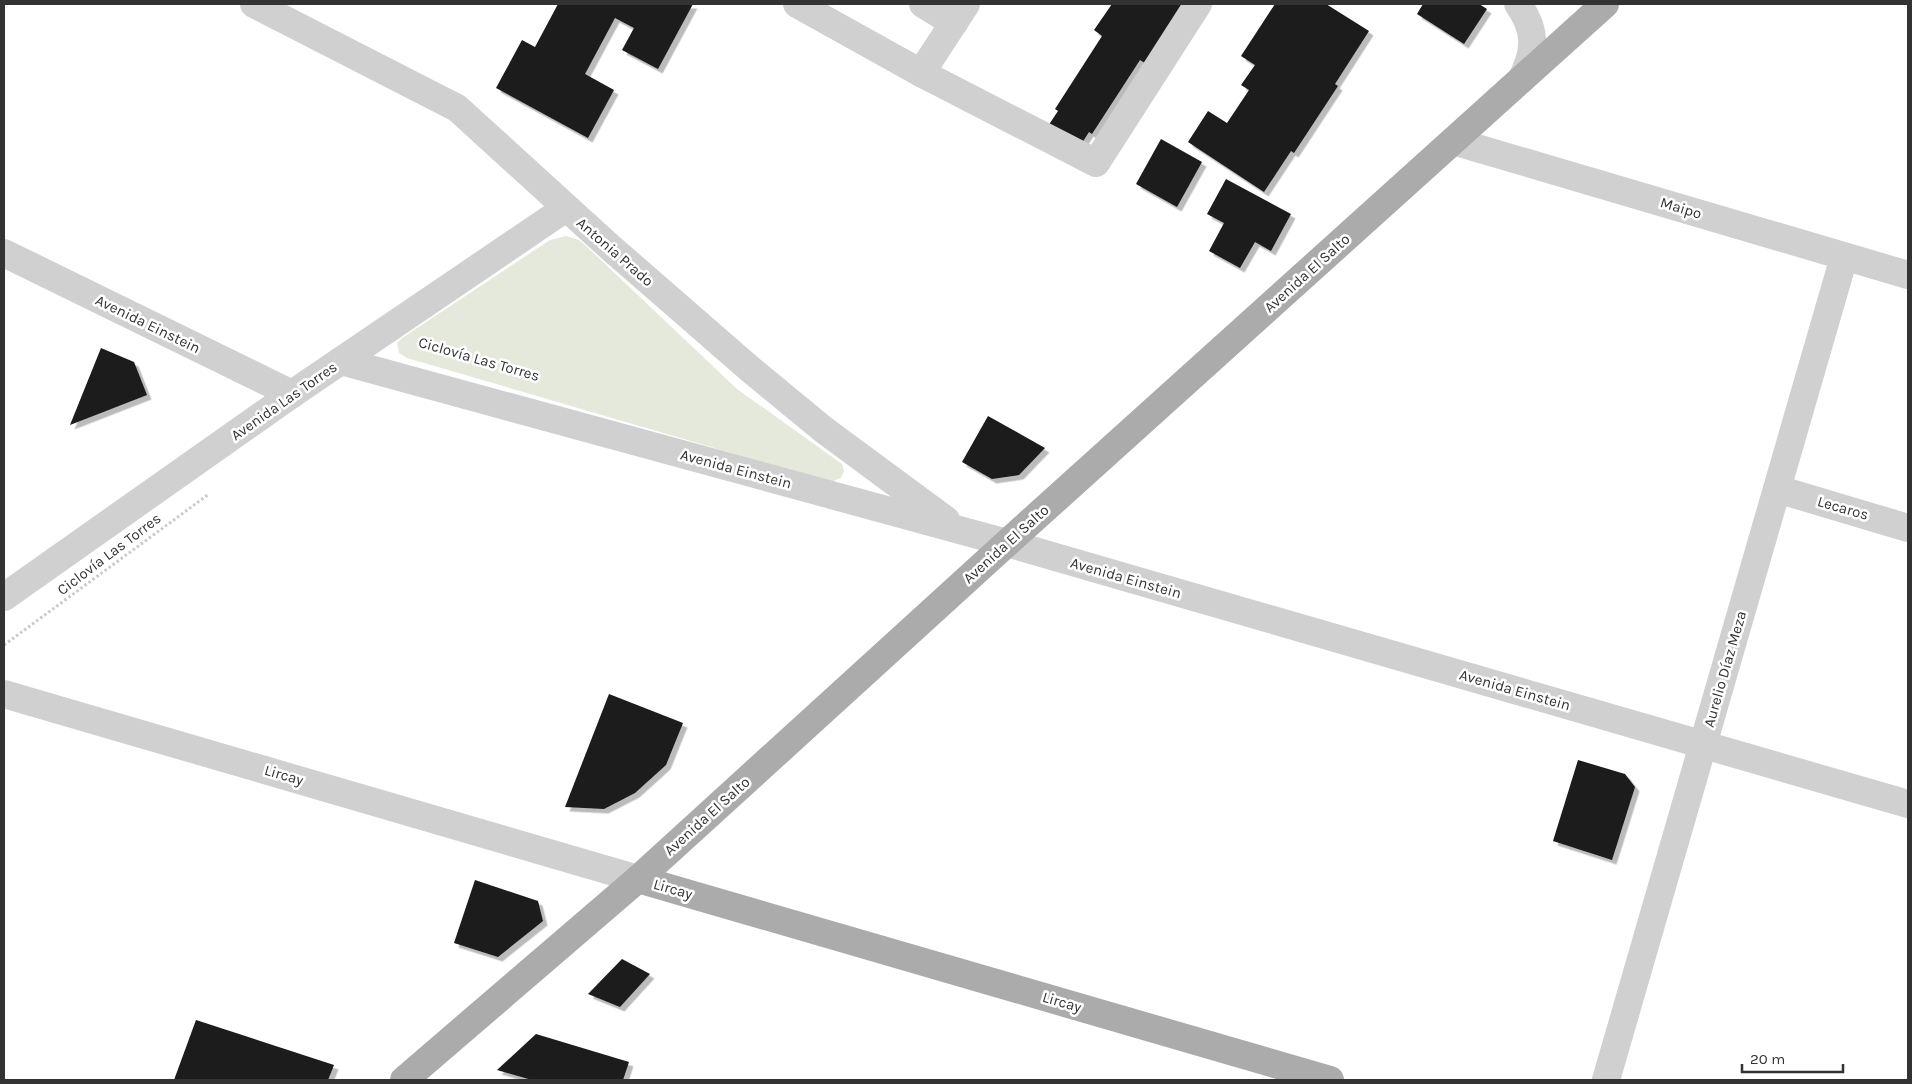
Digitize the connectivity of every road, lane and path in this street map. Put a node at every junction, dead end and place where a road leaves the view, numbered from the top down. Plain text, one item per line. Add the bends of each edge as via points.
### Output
1 (254, 4) edge
2 (797, 4) edge
3 (923, 4) edge
4 (1198, 4) edge
5 (1518, 4) edge
6 (1605, 4) edge
7 (826, 10) edge
8 (960, 13) edge
9 (921, 73) junction
10 (1521, 80) junction
11 (1453, 141) junction
12 (566, 208) junction
13 (1844, 257) junction
14 (10, 260) edge
15 (1908, 275) edge
16 (341, 361) junction
17 (292, 394) junction
18 (1777, 489) junction
19 (215, 490) dead end
20 (1908, 528) edge
21 (959, 530) junction
22 (1007, 543) junction
23 (4, 597) edge
24 (4, 645) edge
25 (8, 690) edge
26 (1703, 745) junction
27 (1908, 804) edge
28 (638, 878) junction
29 (404, 1080) edge
30 (1330, 1080) edge
31 (1606, 1080) edge

1 - 12 street, Antonia Prado via 457,108
2 - 7 street
3 - 8 street
4 - 9 street via 1096,163
5 - 10 street via 1530,24 1533,39 1529,65
6 - 10 main road, Avenida El Salto
7 - 9 street
8 - 9 street
10 - 11 main road, Avenida El Salto
11 - 13 street, Maipo
11 - 22 main road, Avenida El Salto
12 - 16 street, Avenida Las Torres
12 - 21 street, Antonia Prado via 824,430
13 - 15 street, Maipo
13 - 18 street, Aurelio Díaz Meza
14 - 17 street, Avenida Einstein
16 - 17 street, Avenida Las Torres
16 - 21 street, Avenida Einstein
17 - 23 street, Avenida Las Torres
18 - 20 street, Lecaros
18 - 26 street, Aurelio Díaz Meza
19 - 24 path, Ciclovía Las Torres
21 - 22 street, Avenida Einstein
22 - 26 street, Avenida Einstein
22 - 28 main road, Avenida El Salto
25 - 28 street, Lircay
26 - 27 street, Avenida Einstein
26 - 31 street, Aurelio Díaz Meza
28 - 29 main road, Avenida El Salto
28 - 30 main road, Lircay

